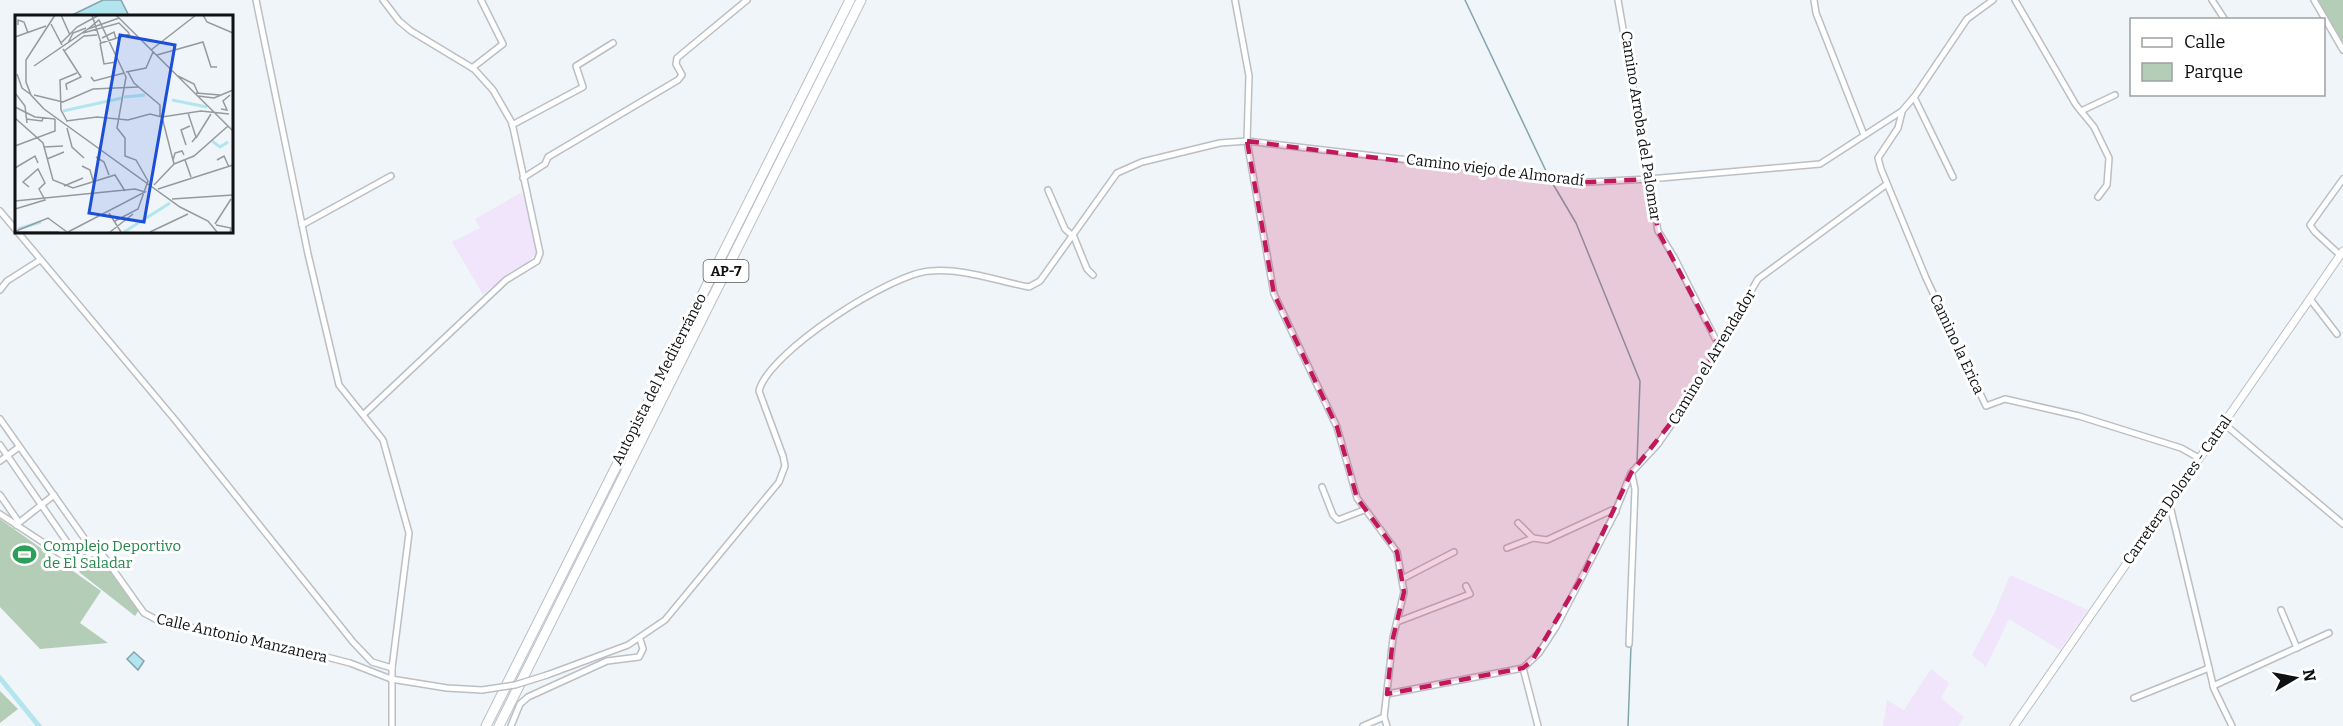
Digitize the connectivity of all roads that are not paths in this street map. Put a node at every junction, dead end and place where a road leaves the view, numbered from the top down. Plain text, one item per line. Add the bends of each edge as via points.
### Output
1 (256, 0) edge
2 (383, 0) edge
3 (481, 0) edge
4 (747, 0) edge
5 (850, 0) edge
6 (861, 0) edge
7 (1235, 0) edge
8 (1618, 0) edge
9 (1814, 0) edge
10 (2015, 0) edge
11 (2212, 0) edge
12 (2314, 0) edge
13 (1989, 1) edge
14 (2224, 18) edge
15 (2324, 18) edge
16 (2325, 19) edge
17 (614, 43) dead end
18 (2343, 50) edge
19 (472, 68) junction
20 (2115, 94) dead end
21 (1914, 97) junction
22 (1902, 111) junction
23 (2081, 111) junction
24 (512, 125) junction
25 (1864, 135) junction
26 (1247, 141) junction
27 (391, 176) dead end
28 (1953, 177) dead end
29 (523, 178) junction
30 (1649, 179) junction
31 (2343, 179) edge
32 (1887, 184) junction
33 (1048, 190) dead end
34 (2098, 197) dead end
35 (0, 211) edge
36 (302, 225) junction
37 (15, 229) edge
38 (17, 232) edge
39 (1072, 236) junction
40 (2342, 253) edge
41 (40, 260) junction
42 (1093, 275) dead end
43 (0, 290) edge
44 (2310, 300) junction
45 (2337, 333) dead end
46 (1719, 346) junction
47 (364, 414) junction
48 (0, 419) edge
49 (2223, 423) junction
50 (0, 445) edge
51 (19, 447) junction
52 (7, 456) junction
53 (2199, 458) junction
54 (0, 461) edge
55 (1631, 473) junction
56 (1323, 488) dead end
57 (0, 495) edge
58 (54, 495) junction
59 (41, 504) junction
60 (2166, 506) junction
61 (10, 509) junction
62 (1364, 510) junction
63 (1616, 512) junction
64 (2, 515) edge
65 (17, 523) junction
66 (1518, 523) dead end
67 (2343, 524) edge
68 (1533, 538) junction
69 (70, 546) junction
70 (1507, 548) dead end
71 (93, 552) junction
72 (1454, 552) dead end
73 (60, 554) junction
74 (81, 561) junction
75 (1402, 579) junction
76 (1466, 586) dead end
77 (2282, 610) dead end
78 (1397, 622) junction
79 (2329, 633) dead end
80 (640, 639) junction
81 (1629, 644) dead end
82 (2297, 648) junction
83 (392, 668) junction
84 (1523, 668) junction
85 (2209, 668) junction
86 (392, 679) junction
87 (2213, 686) junction
88 (482, 690) joint
89 (1387, 694) junction
90 (2134, 698) dead end
91 (1384, 717) junction
92 (392, 726) edge
93 (486, 726) edge
94 (499, 726) edge
95 (511, 726) edge
96 (1363, 726) edge
97 (1387, 726) edge
98 (1538, 726) edge
99 (2014, 726) edge
100 (2232, 726) edge

1 - 36 street
2 - 19 street via 411,31
3 - 19 street via 503,44
4 - 29 street via 677,58 682,75 678,80 548,157 545,164
5 - 93 highway, Autopista del Mediterráneo / AP-7
6 - 94 highway, Autopista del Mediterráneo / AP-7
7 - 26 street via 1249,76
8 - 30 street, Camino Arroba del Palomar
9 - 25 street
10 - 23 street
11 - 14 street
12 - 15 street
13 - 21 street, Camino viejo de Almoradí via 1967,18
16 - 18 street
17 - 24 street via 576,66 583,87
19 - 24 street via 493,90
20 - 23 street
21 - 22 street, Camino viejo de Almoradí
21 - 28 street
22 - 25 street, Camino viejo de Almoradí
22 - 32 street, Camino la Erica via 1898,128 1878,158
23 - 34 street via 2109,158 2107,185
24 - 29 street
25 - 30 street, Camino viejo de Almoradí via 1820,164
26 - 30 street, Camino viejo de Almoradí via 1494,170 1570,183
26 - 39 street, Camino viejo de Almoradí via 1198,148 1142,162 1117,173
26 - 62 street via 1274,294 1337,427 1353,488
27 - 36 street
29 - 47 street via 540,253 537,261 506,280
30 - 46 street, Camino Arroba del Palomar via 1658,231
31 - 40 street via 2310,225
32 - 46 street, Camino el Arrendador via 1758,279
32 - 53 street, Camino la Erica via 1986,406 2005,399 2079,416 2181,448
33 - 39 street
35 - 37 street
36 - 47 street via 339,385
38 - 41 street
39 - 42 street
39 - 80 street, Camino viejo de Almoradí via 1040,281 1029,287 969,273 917,273 863,300 802,339 765,376 759,391 783,456 783,474 690,593
40 - 44 street, Carretera Dolores - Catral
41 - 43 street
41 - 83 street via 176,421 353,642 372,662
44 - 45 street
44 - 49 street, Carretera Dolores - Catral
46 - 55 street, Camino el Arrendador via 1658,444
47 - 83 street via 383,440 409,533
48 - 51 street, Calle Antonio Manzanera
49 - 53 street, Carretera Dolores - Catral
49 - 67 street
50 - 52 street
51 - 52 street
51 - 58 street, Calle Antonio Manzanera
52 - 54 street
52 - 59 street
53 - 60 street, Carretera Dolores - Catral
55 - 63 street, Camino el Arrendador
55 - 81 street via 1635,489
56 - 62 street via 1338,520
57 - 61 street
58 - 59 street
58 - 71 street, Calle Antonio Manzanera
59 - 65 street
59 - 69 street
60 - 85 street via 2171,510
60 - 99 street, Carretera Dolores - Catral
61 - 64 street
61 - 65 street
62 - 75 street via 1397,552
63 - 68 street via 1612,510 1547,540
63 - 84 street, Camino el Arrendador via 1556,627 1539,653
64 - 65 street
65 - 73 street
66 - 68 street
68 - 70 street
69 - 73 street
69 - 74 street
71 - 74 street
71 - 86 street, Calle Antonio Manzanera via 102,554 144,612 157,620 350,663
72 - 75 street
73 - 74 street
75 - 78 street via 1404,592
76 - 78 street via 1470,594
77 - 82 street
78 - 89 street
79 - 82 street
80 - 88 street, Camino viejo de Almoradí, bridge via 547,675
80 - 95 street via 644,649 639,657 607,660 528,697 520,704
82 - 87 street
83 - 86 street
84 - 89 street
84 - 98 street
85 - 87 street
85 - 90 street
86 - 88 street, Calle Antonio Manzanera
86 - 92 street
87 - 100 street
89 - 91 street
91 - 96 street
91 - 97 street

